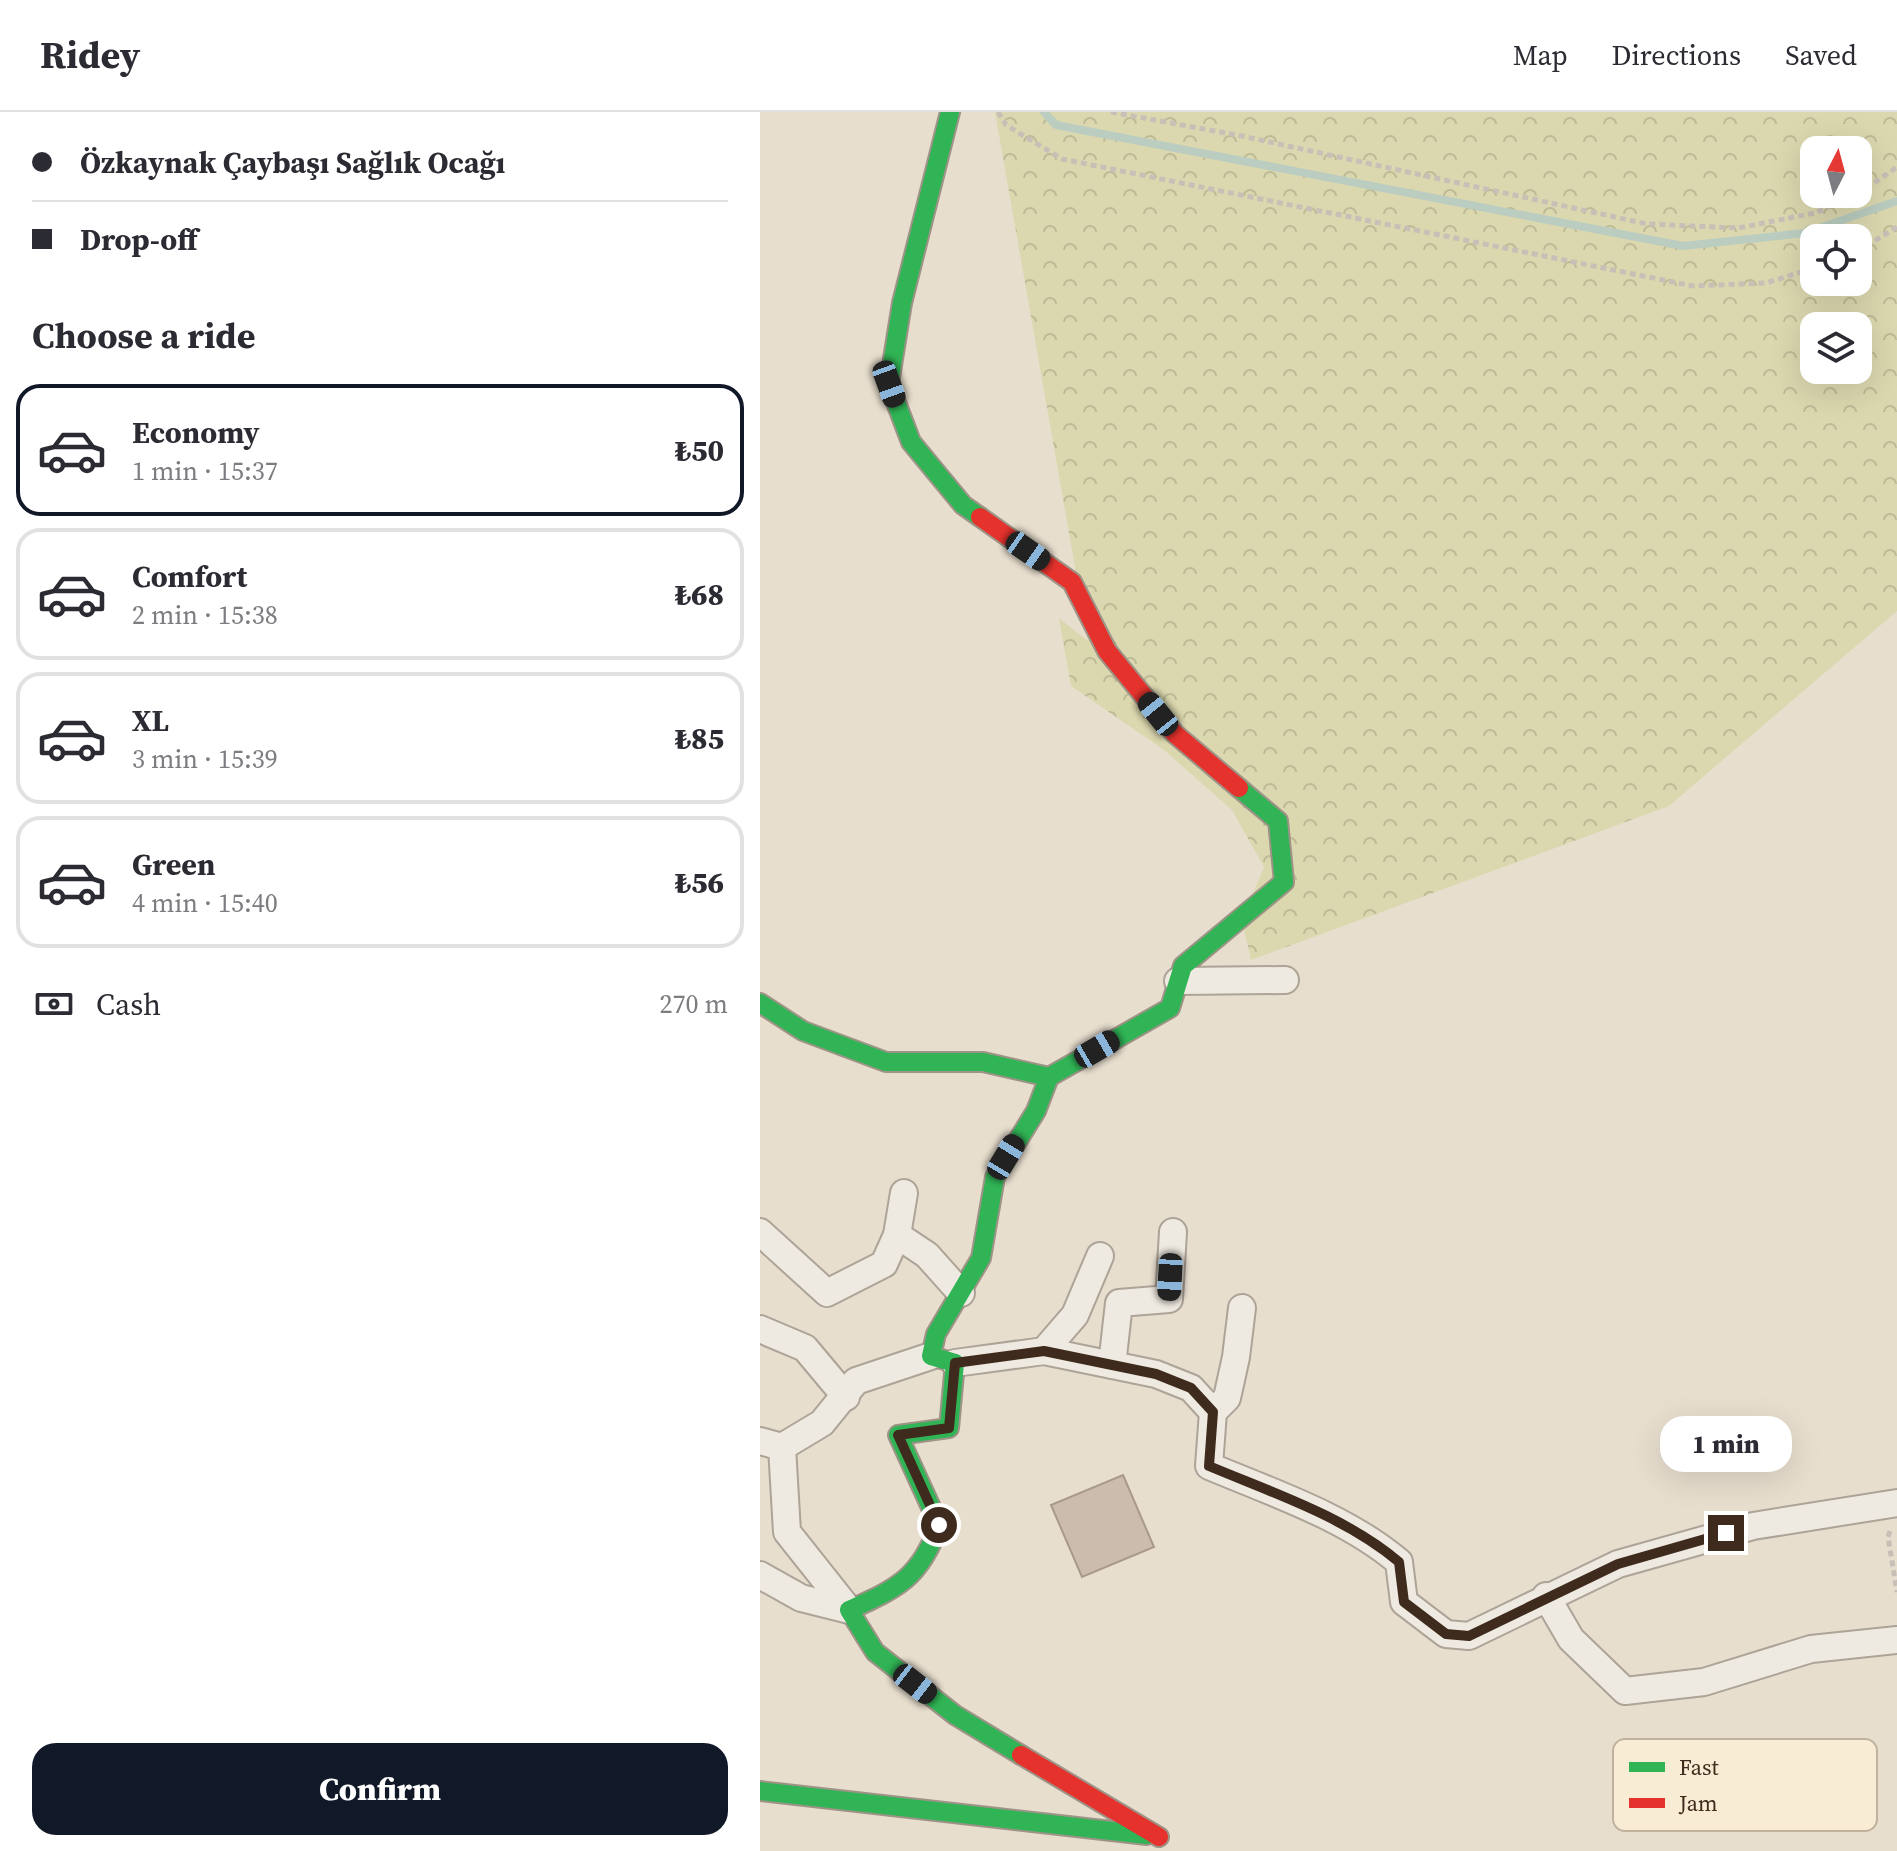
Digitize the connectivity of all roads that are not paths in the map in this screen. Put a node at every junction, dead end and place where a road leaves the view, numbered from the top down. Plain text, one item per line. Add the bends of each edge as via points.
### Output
1 (950, 112) edge
2 (1285, 980) dead end
3 (1178, 981) junction
4 (760, 1003) edge
5 (1049, 1077) junction
6 (904, 1193) dead end
7 (760, 1232) edge
8 (1173, 1232) dead end
9 (897, 1235) junction
10 (1100, 1256) dead end
11 (961, 1293) junction
12 (1242, 1308) dead end
13 (760, 1329) edge
14 (1044, 1351) junction
15 (943, 1359) junction
16 (1112, 1365) junction
17 (846, 1397) junction
18 (1213, 1412) junction
19 (771, 1444) edge
20 (1895, 1515) edge
21 (760, 1575) edge
22 (1546, 1596) junction
23 (849, 1610) junction
24 (1897, 1640) edge
25 (760, 1791) edge
26 (1159, 1837) junction
27 (1178, 1851) edge

1 - 3 street via 902,303 889,384 911,442 963,505 1072,582 1107,651 1175,734 1278,821 1284,882 1183,966
2 - 3 street
3 - 5 street via 1170,1008
4 - 5 street via 803,1031 886,1062 983,1062
5 - 11 street via 1036,1111 995,1177 981,1258
6 - 9 street
7 - 9 street via 827,1293 884,1264
8 - 16 street via 1169,1299 1119,1303
9 - 11 street via 927,1255
10 - 14 street via 1075,1315
11 - 15 street via 936,1334
12 - 18 street via 1227,1398
13 - 17 street via 805,1348
14 - 15 street
14 - 16 street
15 - 17 street via 856,1381
15 - 23 street via 949,1428 898,1435 939,1525 929,1558 905,1584
16 - 18 street via 1191,1388
17 - 19 street via 822,1423
18 - 22 street via 1209,1466 1298,1503 1382,1548 1399,1562 1404,1602 1446,1634 1469,1636
19 - 23 street via 787,1532
20 - 22 street via 1753,1526 1618,1564
21 - 23 street via 801,1598
22 - 24 street via 1571,1639 1625,1691 1704,1682 1811,1649
23 - 26 street via 875,1652 955,1715
25 - 26 street
26 - 27 street

